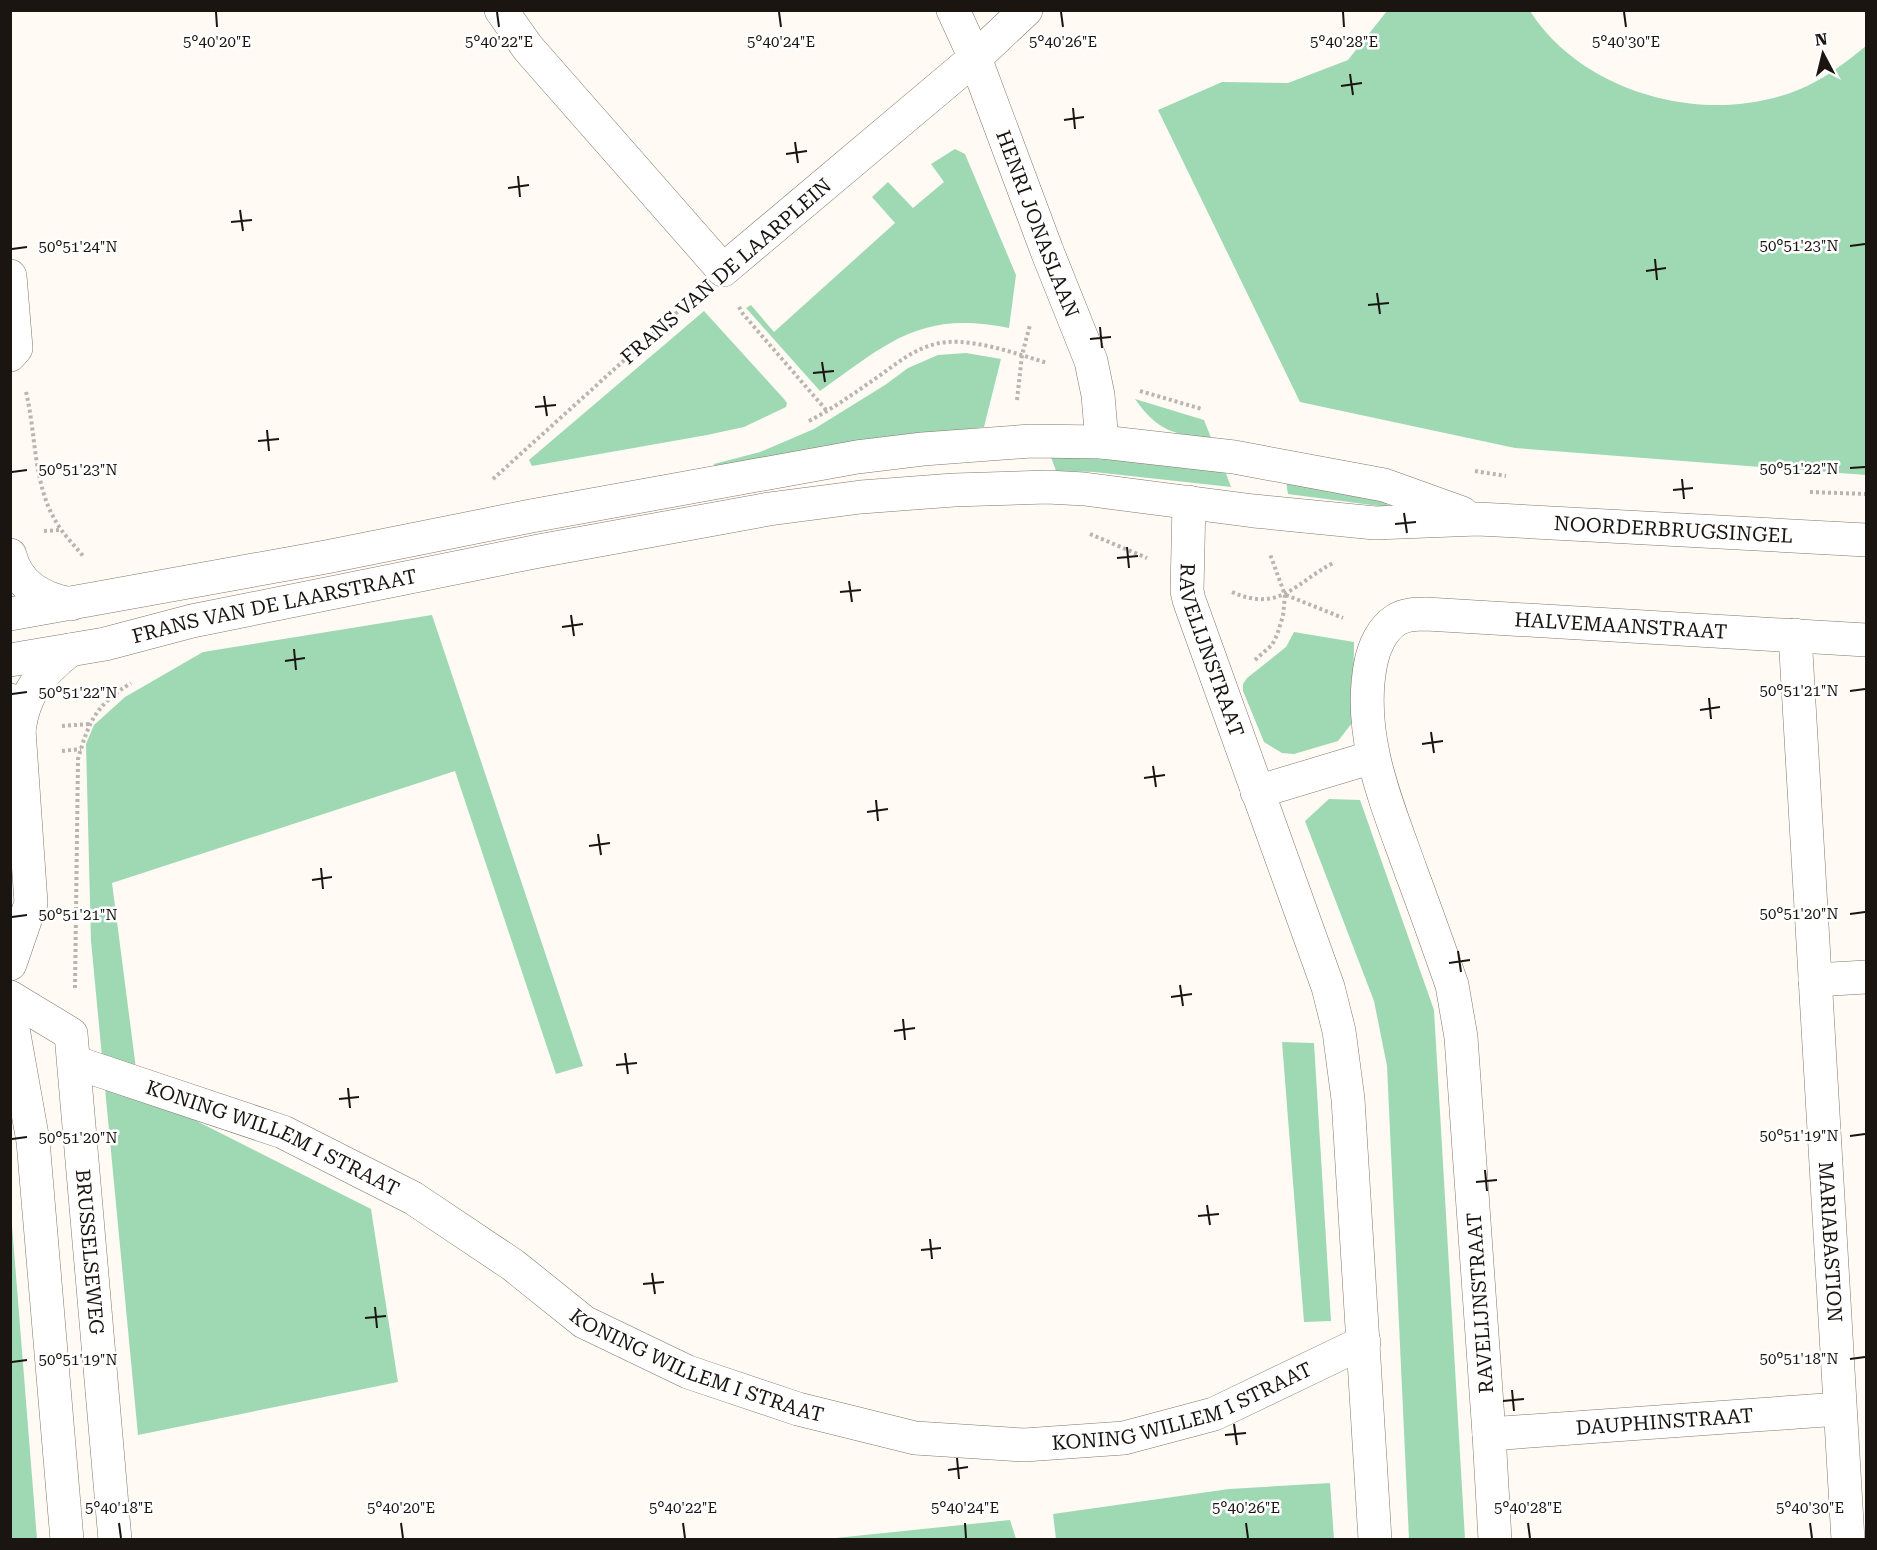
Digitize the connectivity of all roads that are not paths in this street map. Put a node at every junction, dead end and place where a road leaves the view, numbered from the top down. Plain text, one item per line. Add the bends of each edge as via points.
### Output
1 (501, 10) edge
2 (953, 10) edge
3 (1026, 10) edge
4 (975, 58) junction
5 (10, 276) edge
6 (13, 352) edge
7 (1102, 442) junction
8 (1189, 502) junction
9 (1478, 519) junction
10 (1866, 540) edge
11 (10, 555) edge
12 (71, 604) junction
13 (10, 614) edge
14 (1382, 634) joint
15 (1795, 635) junction
16 (1866, 640) edge
17 (70, 650) junction
18 (10, 660) edge
19 (15, 715) edge
20 (1372, 757) junction
21 (1257, 792) junction
22 (21, 903) edge
23 (10, 964) edge
24 (1866, 977) edge
25 (1815, 980) junction
26 (10, 997) edge
27 (10, 1012) edge
28 (72, 1048) junction
29 (1364, 1342) junction
30 (1839, 1409) junction
31 (1489, 1434) junction
32 (67, 1539) edge
33 (115, 1539) edge
34 (1375, 1539) edge
35 (1495, 1539) edge
36 (1848, 1539) edge

1 - 4 street, FRANS VAN DE LAARPLEIN via 528,48 723,270
2 - 4 street, HENRI JONASLAAN
3 - 4 street, FRANS VAN DE LAARPLEIN
4 - 7 street, HENRI JONASLAAN via 1091,361
5 - 6 street
7 - 9 street, NOORDERBRUGSINGEL via 1234,457 1384,485
7 - 12 street, FRANS VAN DE LAARSTRAAT via 1031,441 858,457
8 - 9 street, NOORDERBRUGSINGEL via 1375,523
8 - 17 street, FRANS VAN DE LAARSTRAAT via 1047,487 861,497 770,509 539,551 192,621
8 - 21 street, RAVELIJNSTRAAT via 1189,600
9 - 10 street, NOORDERBRUGSINGEL
11 - 12 street via 28,586 54,601
12 - 13 street, FRANS VAN DE LAARSTRAAT
14 - 15 street, HALVEMAANSTRAAT via 1396,620 1426,614
14 - 20 street, RAVELIJNSTRAAT via 1373,654 1367,696
15 - 16 street, HALVEMAANSTRAAT
15 - 25 street, MARIABASTION
17 - 18 street, FRANS VAN DE LAARSTRAAT
17 - 19 street via 44,672
19 - 22 street
20 - 21 street
20 - 31 street, RAVELIJNSTRAAT via 1458,1009
21 - 29 street, RAVELIJNSTRAAT via 1328,987 1339,1030 1348,1099
22 - 23 street
24 - 25 street
25 - 30 street, MARIABASTION
26 - 28 street
27 - 32 street via 33,1141
28 - 29 street, KONING WILLEM I STRAAT via 283,1132 413,1198 513,1265 584,1322 688,1372 798,1409 915,1438 1024,1445 1124,1438 1214,1414
28 - 33 street, BRUSSELSEWEG
29 - 34 street, RAVELIJNSTRAAT
30 - 31 street, DAUPHINSTRAAT
30 - 36 street, MARIABASTION
31 - 35 street, RAVELIJNSTRAAT

